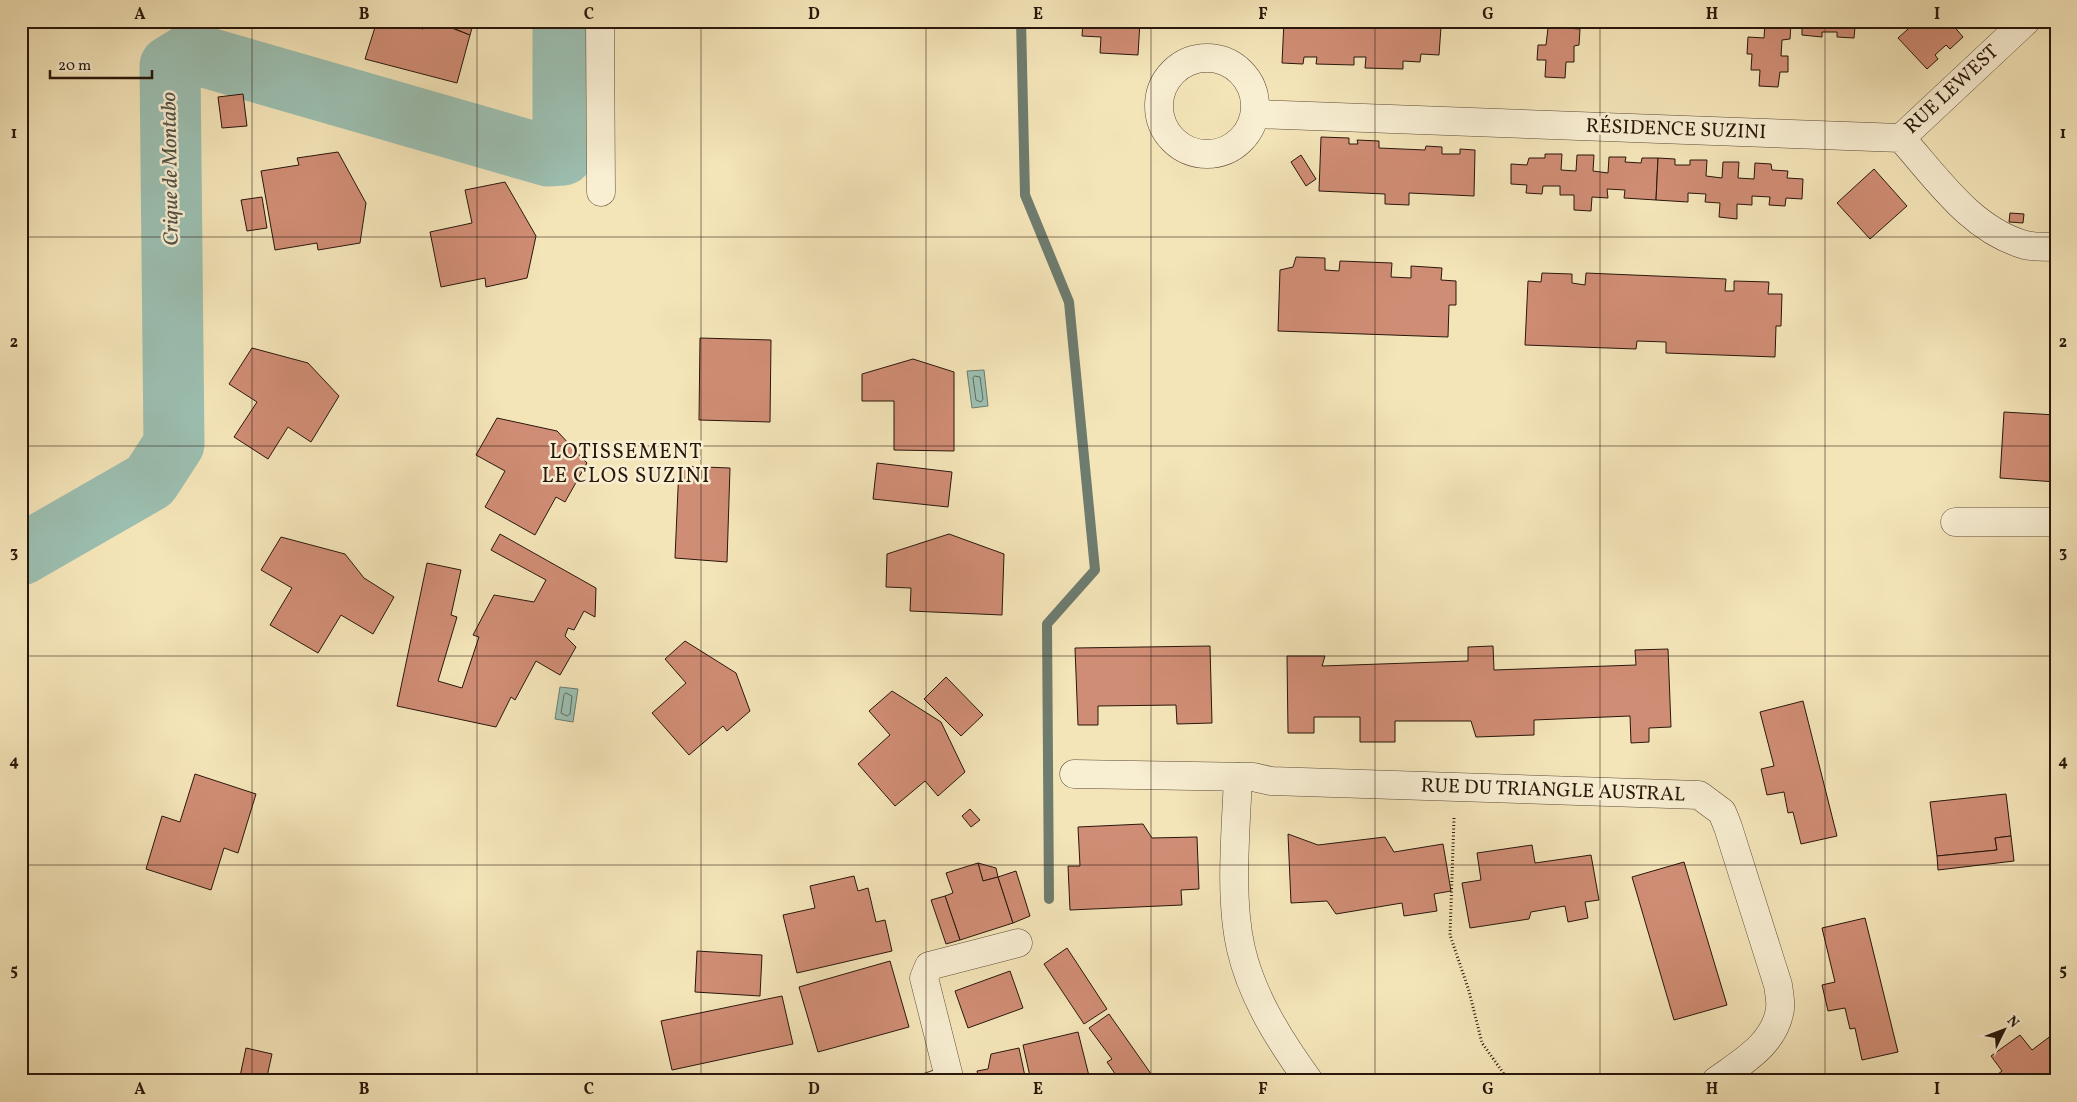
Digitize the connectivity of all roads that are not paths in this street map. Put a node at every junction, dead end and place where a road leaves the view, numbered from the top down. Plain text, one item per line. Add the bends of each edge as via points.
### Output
1 (600, 21) edge
2 (2026, 21) edge
3 (1255, 114) dead end
4 (1901, 138) junction
5 (601, 192) dead end
6 (2056, 247) edge
7 (1955, 522) dead end
8 (2056, 522) edge
9 (1074, 774) dead end
10 (1238, 777) junction
11 (1018, 943) dead end
12 (941, 1078) edge
13 (1309, 1081) edge
14 (1716, 1081) edge

1 - 5 street
2 - 4 street, RUE LEWEST
3 - 4 street, RÉSIDENCE SUZINI
4 - 6 street via 1981,223 2026,245
7 - 8 street
9 - 10 street, RUE DU TRIANGLE AUSTRAL
10 - 13 street via 1235,899 1241,949 1256,995 1286,1049
10 - 14 street, RUE DU TRIANGLE AUSTRAL via 1270,781 1699,795 1722,812 1728,827 1778,985 1780,1007 1777,1023 1767,1041
11 - 12 street via 929,966 924,978

